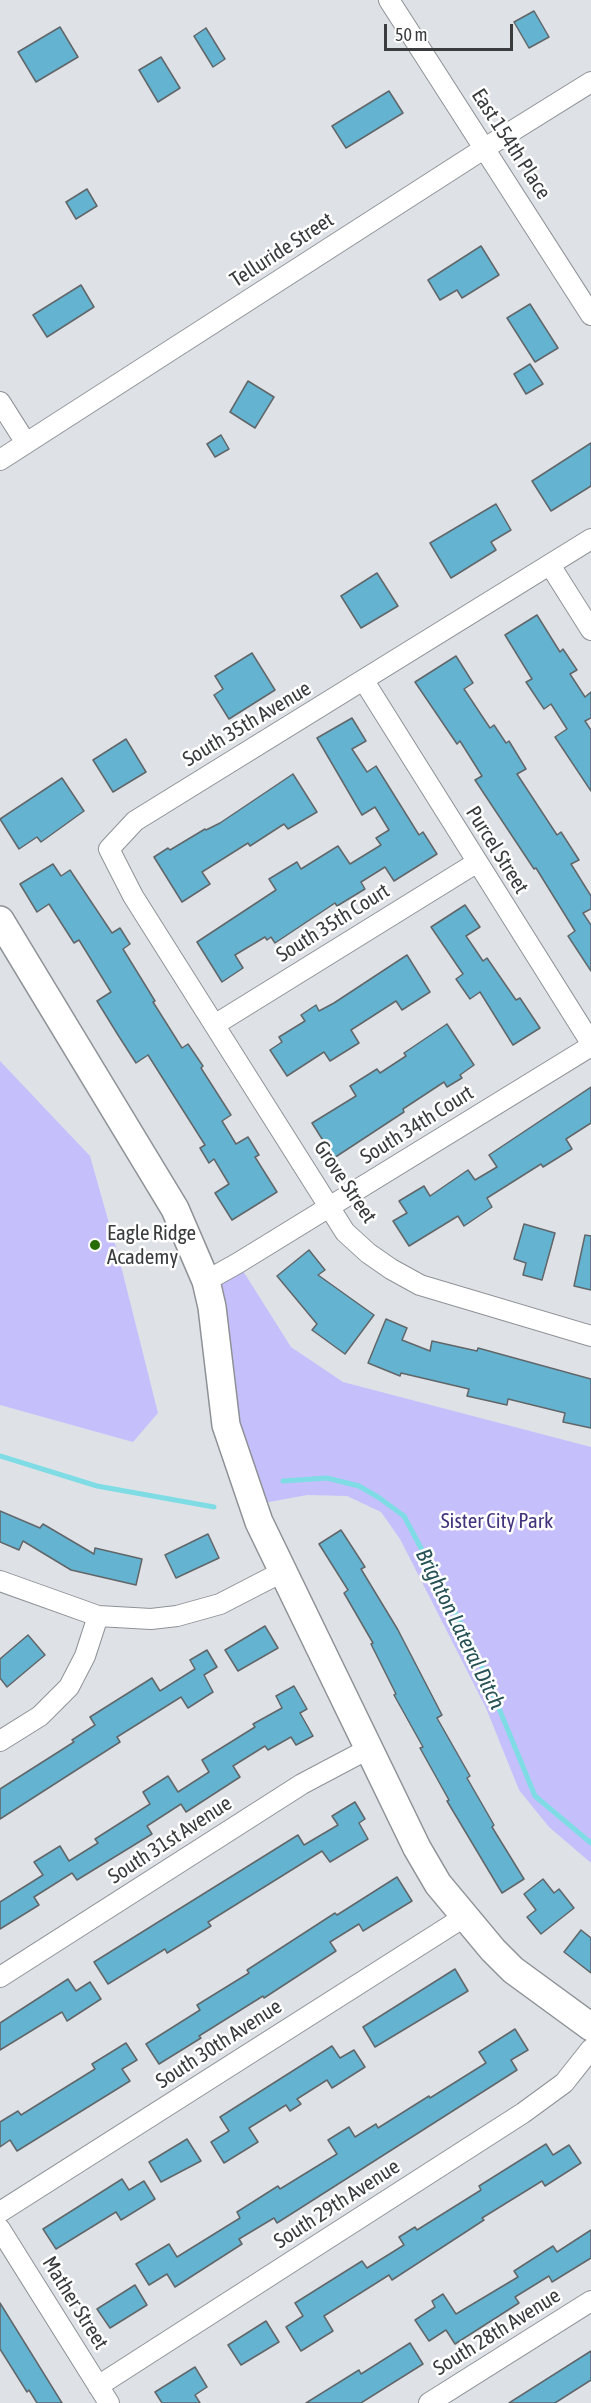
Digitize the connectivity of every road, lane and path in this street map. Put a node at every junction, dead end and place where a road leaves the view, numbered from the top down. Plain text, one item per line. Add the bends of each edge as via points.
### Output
1 (389, 0) edge
2 (591, 82) edge
3 (485, 148) junction
4 (591, 315) edge
5 (0, 402) edge
6 (26, 443) junction
7 (0, 460) edge
8 (591, 539) edge
9 (550, 565) junction
10 (591, 630) edge
11 (364, 681) junction
12 (476, 863) junction
13 (0, 920) edge
14 (216, 1024) junction
15 (591, 1044) edge
16 (329, 1208) junction
17 (206, 1281) junction
18 (591, 1336) edge
19 (284, 1571) junction
20 (0, 1581) edge
21 (98, 1616) junction
22 (0, 1741) edge
23 (370, 1748) junction
24 (464, 1917) junction
25 (0, 1977) edge
26 (591, 2028) edge
27 (591, 2049) edge
28 (0, 2212) edge
29 (0, 2229) edge
30 (591, 2301) edge
31 (98, 2386) junction
32 (109, 2403) edge
33 (429, 2403) edge

1 - 3 street, East 154th Place
2 - 3 street, Telluride Street
3 - 4 street, East 154th Place
3 - 6 street, Telluride Street
5 - 6 street
6 - 7 street, Telluride Street
8 - 9 street, South 35th Avenue
9 - 10 street
9 - 11 street, South 35th Avenue
11 - 12 street, Purcel Street
11 - 14 street, South 35th Avenue via 135,821 109,849 133,896
12 - 14 street, South 35th Court
12 - 15 street, Purcel Street
13 - 17 street via 175,1209
14 - 16 street, Grove Street
15 - 16 street, South 34th Court
16 - 17 street, South 34th Court
16 - 18 street, Grove Street via 345,1232 368,1253 420,1285
17 - 19 street via 226,1425 259,1522
19 - 21 street via 220,1604 185,1614 151,1619
19 - 23 street
20 - 21 street
21 - 22 street via 85,1656 69,1687 40,1716
23 - 24 street via 417,1848
23 - 25 street, South 31st Avenue via 302,1784
24 - 26 street via 513,1970
24 - 28 street, South 30th Avenue
27 - 31 street, South 29th Avenue via 564,2083 523,2113
29 - 31 street, Mather Street
30 - 33 street, South 28th Avenue
31 - 32 street, Mather Street

